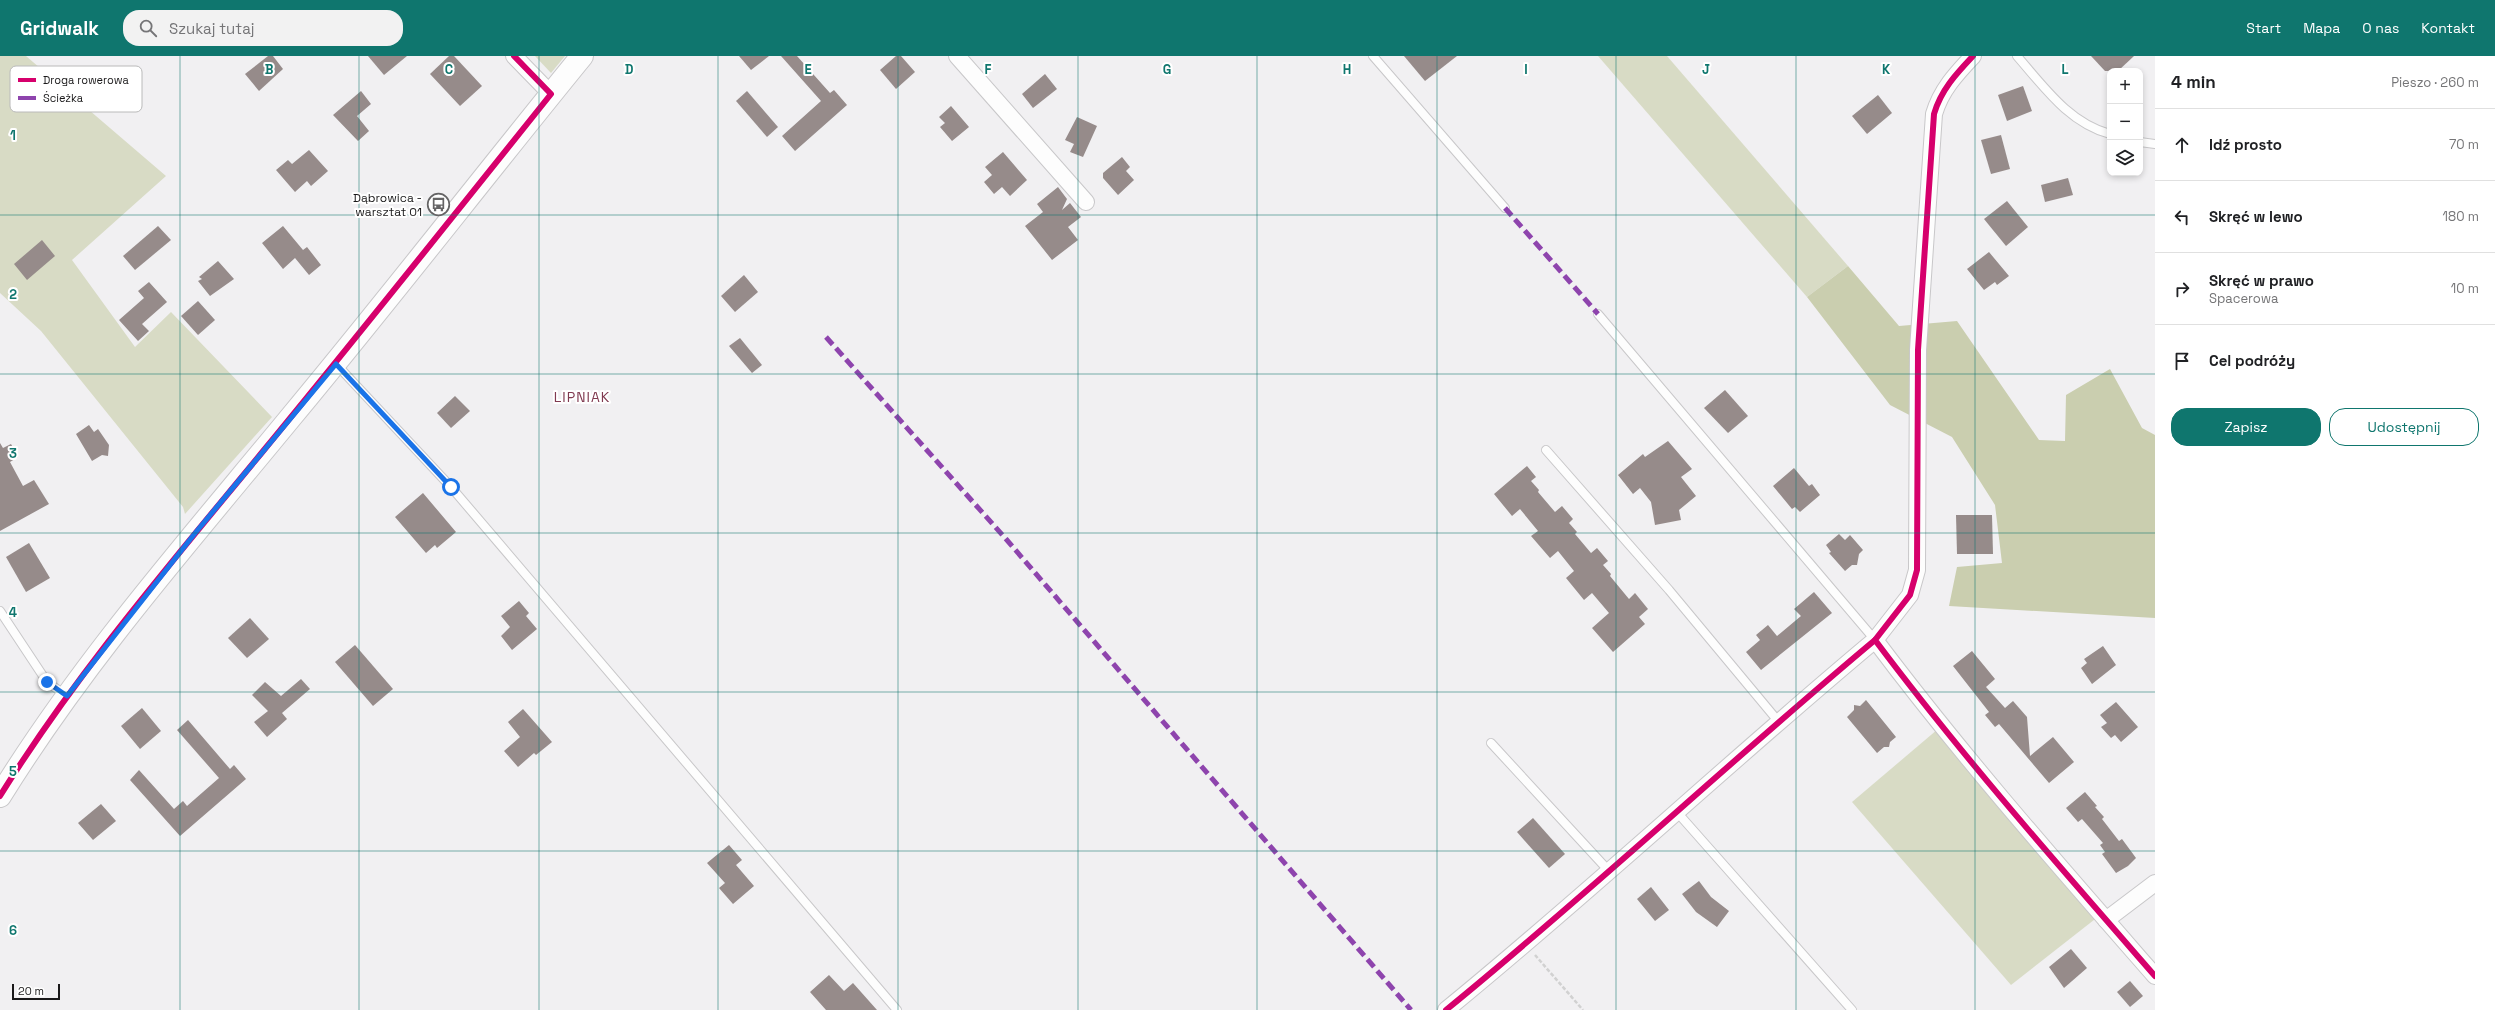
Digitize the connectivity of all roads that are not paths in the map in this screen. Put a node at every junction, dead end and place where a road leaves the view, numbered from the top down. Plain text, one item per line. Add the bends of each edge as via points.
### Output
1 (514, 56) edge
2 (582, 56) edge
3 (957, 56) edge
4 (1373, 56) edge
5 (1973, 56) edge
6 (2017, 56) edge
7 (552, 94) junction
8 (2107, 133) edge
9 (2143, 142) edge
10 (2155, 144) edge
11 (1086, 202) dead end
12 (1505, 208) dead end
13 (1598, 314) dead end
14 (336, 364) junction
15 (1546, 450) dead end
16 (0, 611) edge
17 (1875, 640) junction
18 (67, 696) junction
19 (1778, 721) junction
20 (1491, 743) dead end
21 (2, 788) edge
22 (1676, 811) junction
23 (1608, 870) junction
24 (2155, 883) edge
25 (2106, 920) junction
26 (2155, 976) edge
27 (897, 1010) edge
28 (1446, 1010) edge
29 (1852, 1010) edge

1 - 7 street
2 - 7 street
3 - 11 street
4 - 12 lane
5 - 17 street via 1943,91 1934,114 1918,350 1917,570 1910,595
6 - 8 lane via 2066,111 2093,130
7 - 14 street
9 - 10 lane
13 - 17 lane
14 - 18 street via 196,532
14 - 27 lane via 451,487
15 - 19 lane via 1669,590
16 - 18 lane via 47,682
17 - 19 street
17 - 25 street via 1908,686 1957,746
18 - 21 street
19 - 22 street
20 - 23 lane
22 - 23 street
22 - 29 lane
23 - 28 street
24 - 25 street
25 - 26 street

